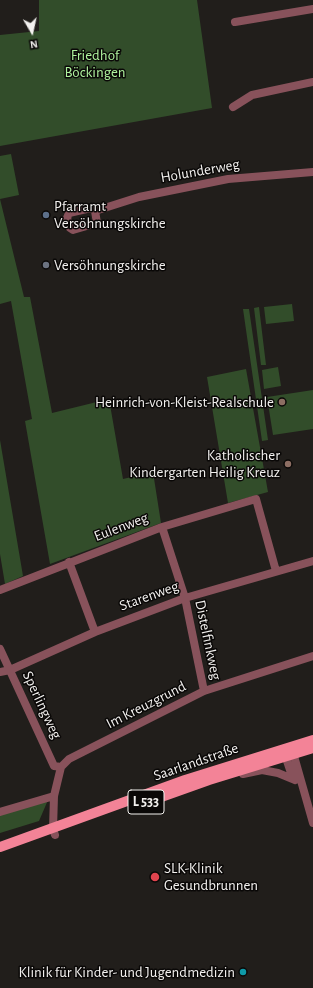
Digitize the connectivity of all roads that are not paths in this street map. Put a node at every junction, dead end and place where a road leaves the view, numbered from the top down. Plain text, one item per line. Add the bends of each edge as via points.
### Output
1 (313, 10) edge
2 (235, 22) dead end
3 (313, 82) edge
4 (232, 108) dead end
5 (313, 172) edge
6 (95, 211) dead end
7 (162, 527) junction
8 (313, 561) edge
9 (69, 562) junction
10 (276, 571) junction
11 (0, 590) edge
12 (185, 598) junction
13 (95, 632) junction
14 (0, 649) edge
15 (313, 656) edge
16 (10, 670) junction
17 (0, 672) edge
18 (204, 691) junction
19 (313, 740) edge
20 (313, 748) edge
21 (290, 752) junction
22 (61, 767) junction
23 (209, 780) junction
24 (296, 780) junction
25 (302, 788) junction
26 (54, 796) junction
27 (0, 812) edge
28 (313, 823) edge
29 (54, 832) junction
30 (0, 847) edge
31 (0, 855) edge

1 - 2 street
3 - 4 street via 252,95
5 - 6 street, Holunderweg via 221,180 140,197
7 - 9 street, Eulenweg
7 - 10 street, Eulenweg via 256,499
7 - 12 street, Distelfinkweg
8 - 10 street, Starenweg
9 - 11 street, Eulenweg
9 - 13 street
10 - 12 street, Starenweg
12 - 13 street, Starenweg
12 - 18 street, Distelfinkweg
13 - 16 street, Starenweg
14 - 16 street, Sperlingweg
15 - 18 street, Im Kreuzgrund
16 - 17 street, Starenweg
16 - 22 street, Sperlingweg via 54,766
18 - 22 street, Im Kreuzgrund via 78,754
19 - 21 main road, Saarlandstraße / L 533
20 - 21 main road, Saarlandstraße / L 533
21 - 23 main road, Saarlandstraße / L 533
21 - 24 street via 292,776
21 - 25 street
21 - 29 main road, Saarlandstraße / L 533 via 185,780
22 - 26 street
23 - 24 street via 262,770
23 - 29 main road, Saarlandstraße / L 533
24 - 25 street
25 - 28 street
26 - 27 street
26 - 29 street
29 - 30 main road, Saarlandstraße / L 533
29 - 31 main road, Saarlandstraße / L 533

